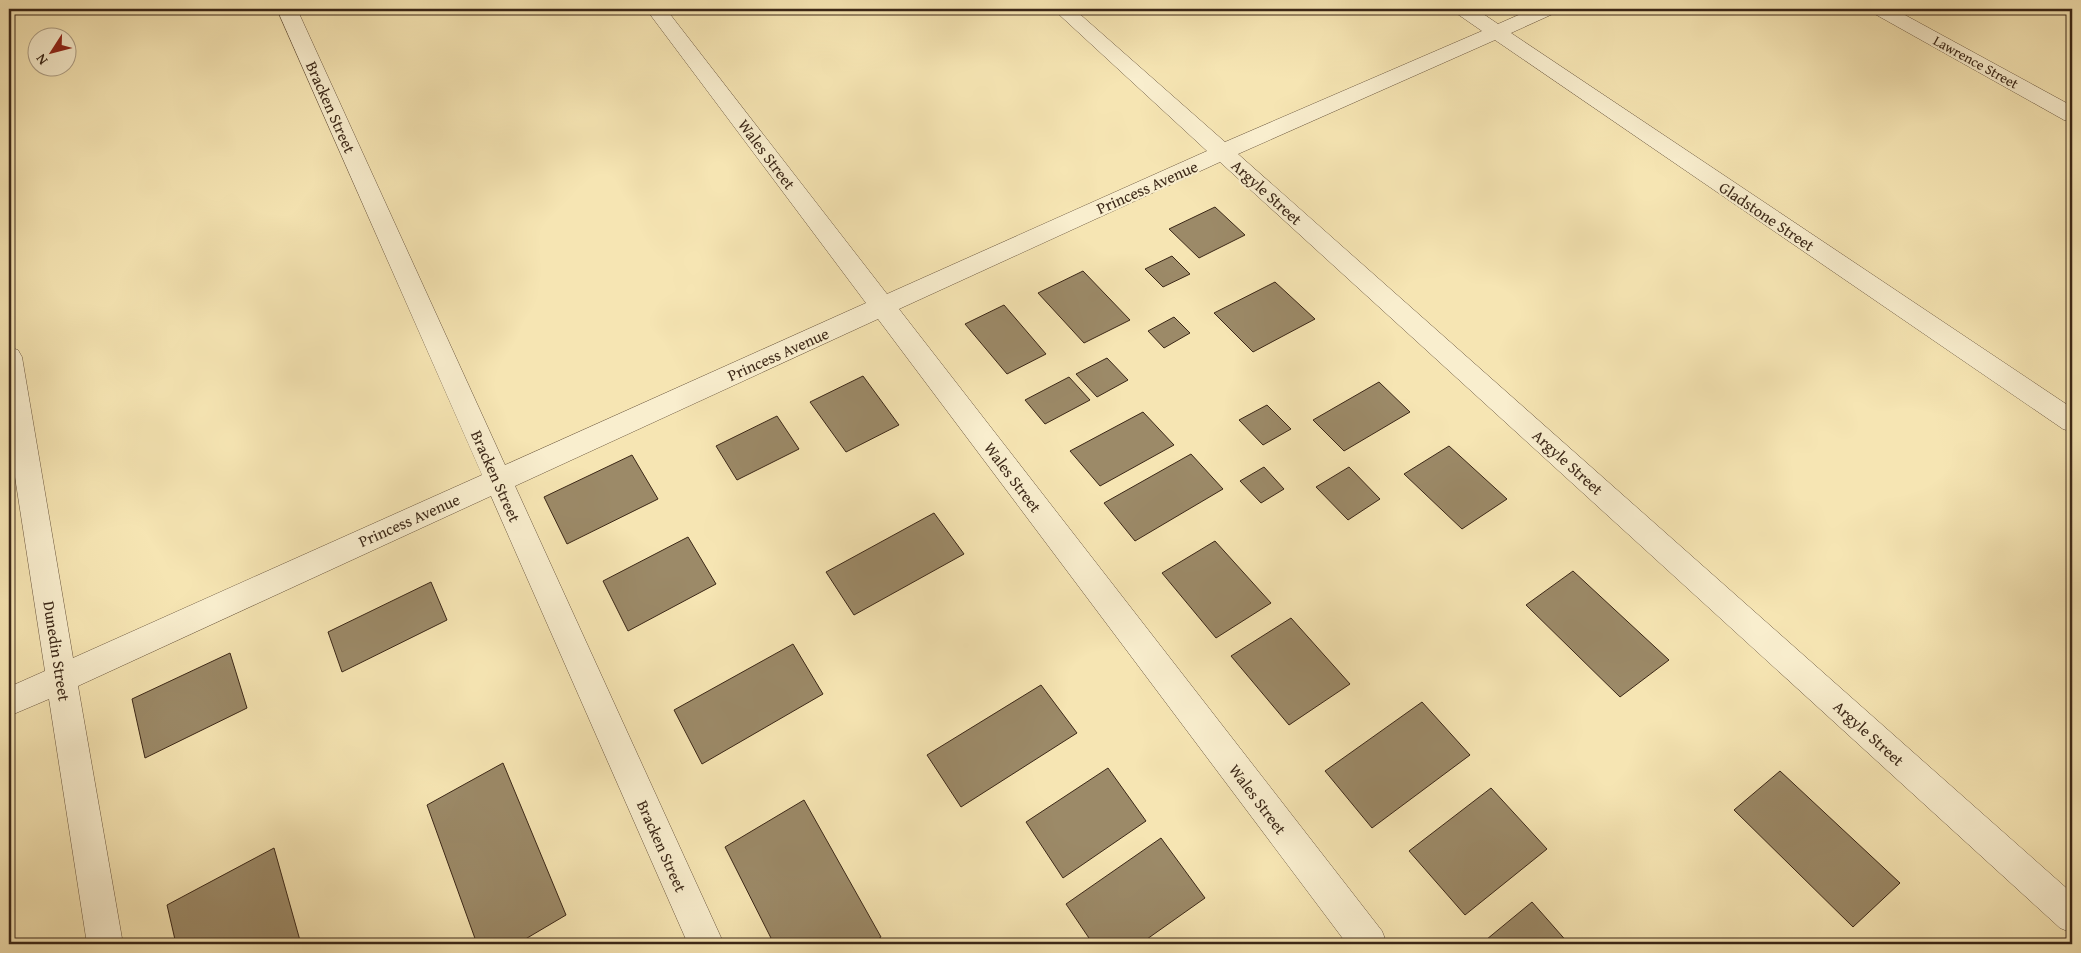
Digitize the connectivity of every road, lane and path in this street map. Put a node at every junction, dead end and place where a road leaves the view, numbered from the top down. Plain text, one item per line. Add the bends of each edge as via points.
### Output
1 (287, 9) edge
2 (656, 9) edge
3 (1064, 9) edge
4 (1463, 9) edge
5 (1548, 9) edge
6 (1880, 9) edge
7 (1496, 32) junction
8 (2072, 115) edge
9 (1223, 152) junction
10 (883, 307) junction
11 (9, 357) edge
12 (2072, 422) edge
13 (498, 480) junction
14 (61, 678) junction
15 (9, 702) edge
16 (2072, 916) edge
17 (105, 944) edge
18 (706, 944) edge
19 (1370, 944) edge

1 - 13 street, Bracken Street
2 - 10 street, Wales Street
3 - 9 street, Argyle Street
4 - 7 street, Gladstone Street
5 - 7 street, Princess Avenue
6 - 8 street, Lawrence Street
7 - 9 street, Princess Avenue
7 - 12 street, Gladstone Street
9 - 10 street, Princess Avenue
9 - 16 street, Argyle Street
10 - 13 street, Princess Avenue
10 - 19 street, Wales Street
11 - 14 street, Dunedin Street
13 - 14 street, Princess Avenue
13 - 18 street, Bracken Street
14 - 15 street, Princess Avenue
14 - 17 street, Dunedin Street

